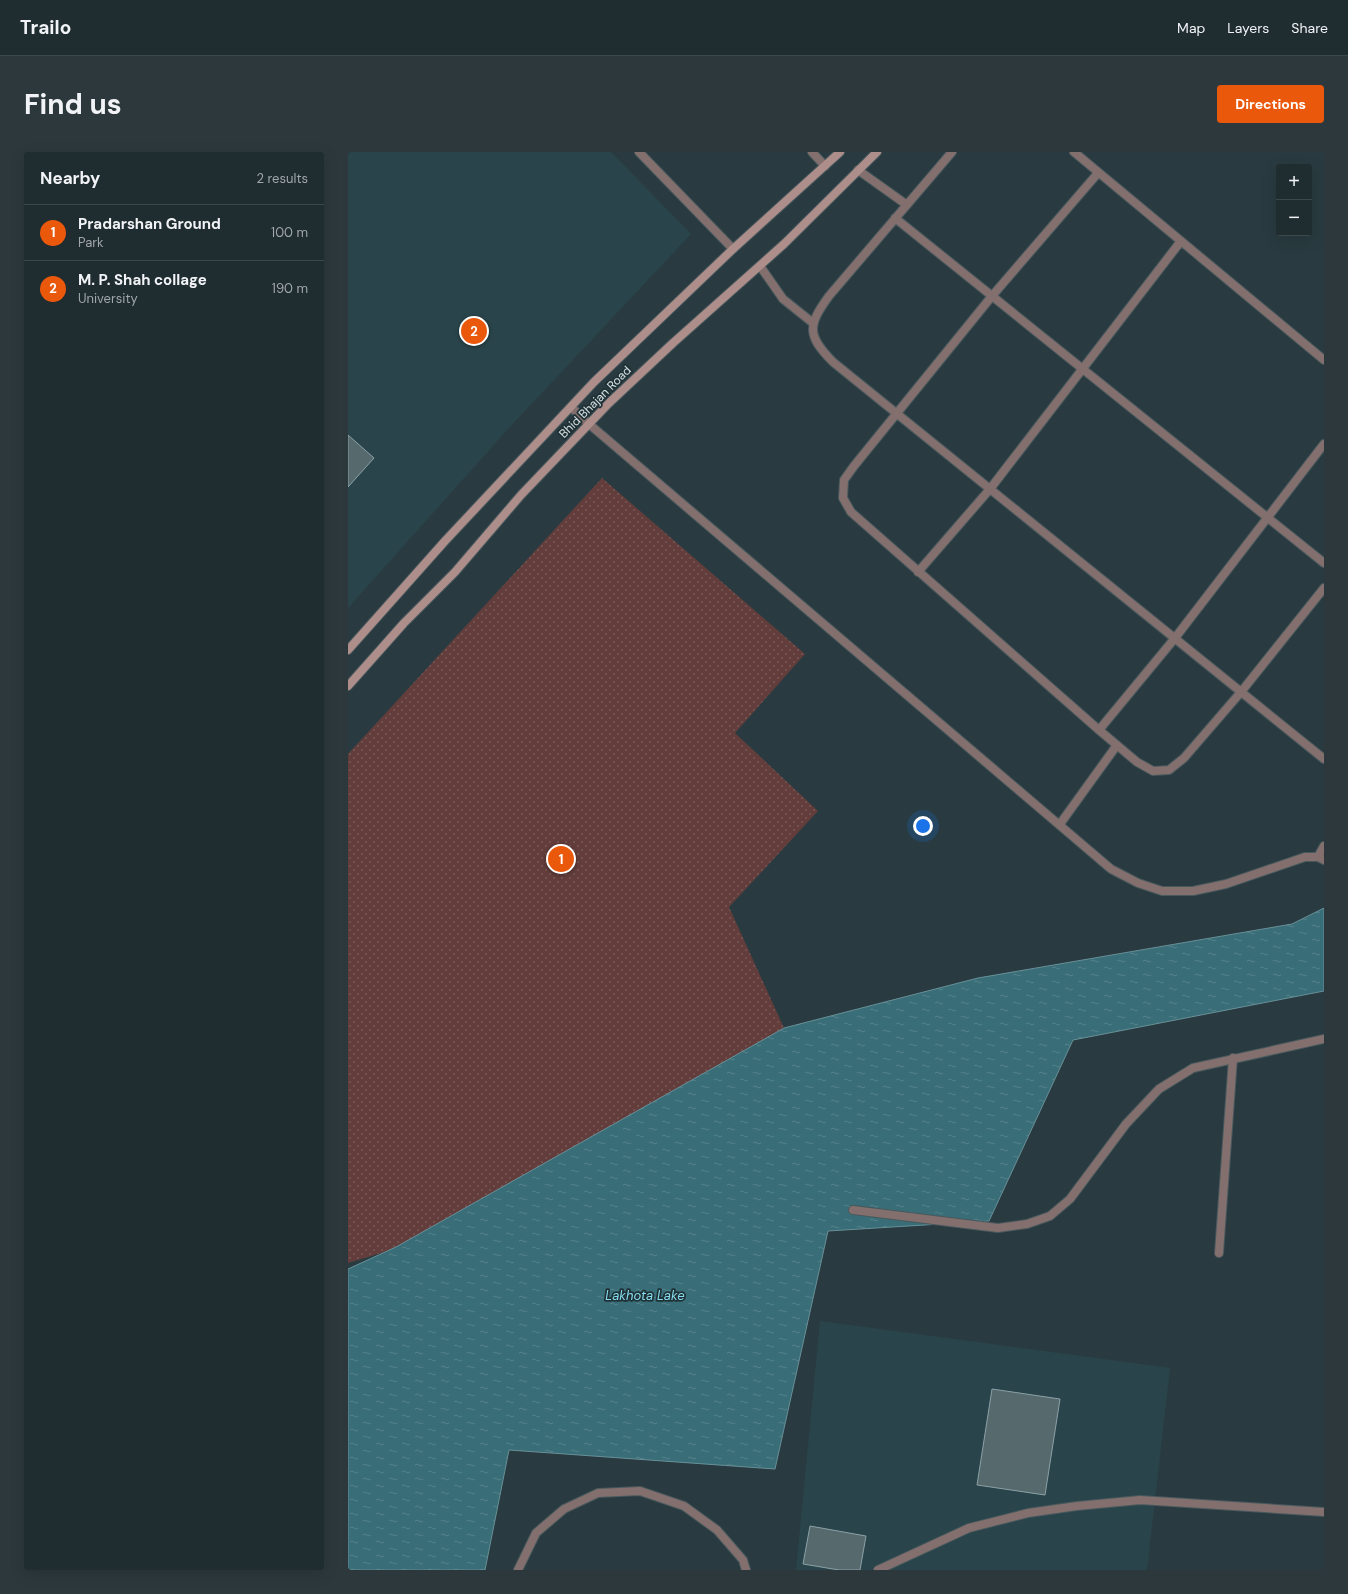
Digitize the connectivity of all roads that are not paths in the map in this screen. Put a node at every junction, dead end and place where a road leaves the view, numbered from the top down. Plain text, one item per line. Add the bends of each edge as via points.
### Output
1 (639, 152) edge
2 (812, 152) edge
3 (840, 152) edge
4 (877, 152) edge
5 (952, 152) edge
6 (1074, 152) edge
7 (825, 166) junction
8 (858, 170) junction
9 (1098, 172) junction
10 (907, 205) junction
11 (895, 218) junction
12 (1180, 241) junction
13 (733, 249) junction
14 (760, 266) junction
15 (992, 296) junction
16 (813, 323) junction
17 (1324, 360) edge
18 (1082, 368) junction
19 (571, 407) junction
20 (896, 413) junction
21 (589, 424) junction
22 (1324, 444) edge
23 (990, 489) junction
24 (1267, 517) junction
25 (1324, 563) edge
26 (918, 572) junction
27 (1324, 588) edge
28 (1175, 638) junction
29 (348, 650) edge
30 (348, 686) edge
31 (1241, 692) junction
32 (1099, 730) junction
33 (1117, 745) junction
34 (1324, 759) edge
35 (1060, 824) junction
36 (1324, 846) edge
37 (1321, 859) edge
38 (1324, 1039) edge
39 (1232, 1058) junction
40 (853, 1210) dead end
41 (1219, 1253) dead end
42 (1324, 1512) edge
43 (518, 1570) edge
44 (746, 1570) edge
45 (878, 1570) edge

1 - 13 street
2 - 7 street
3 - 7 main road, Bhid Bhajan Road
4 - 8 main road, Bhid Bhajan Road
5 - 10 street
6 - 9 street
7 - 13 main road, Bhid Bhajan Road
8 - 10 street
8 - 14 main road, Bhid Bhajan Road
9 - 12 street
9 - 15 street
10 - 11 street
11 - 15 street
11 - 16 street via 829,296
12 - 17 street
12 - 18 street
13 - 19 main road, Bhid Bhajan Road
14 - 16 street via 783,299
14 - 21 main road, Bhid Bhajan Road via 673,343
15 - 18 street
15 - 20 street
16 - 20 street via 814,338 821,350
18 - 23 street
18 - 24 street
19 - 21 street
19 - 29 main road, Bhid Bhajan Road via 445,541
20 - 23 street
20 - 26 street via 844,480 843,498 850,512
21 - 30 main road, Bhid Bhajan Road
21 - 35 street
22 - 24 street
23 - 26 street
23 - 28 street
24 - 25 street
24 - 28 street
26 - 32 street
27 - 31 street
28 - 31 street
28 - 32 street
31 - 33 street via 1184,758 1169,770 1153,772
31 - 34 street
32 - 33 street
33 - 35 street
35 - 37 street via 1111,869 1138,884 1162,891 1200,890 1226,884 1305,857
36 - 37 street
38 - 39 street
39 - 40 street via 1193,1068 1159,1089 1126,1124 1070,1198 1050,1216 1027,1224 998,1228
39 - 41 street
42 - 45 street via 1140,1500 1077,1506 1028,1513 969,1528
43 - 44 street via 536,1533 564,1509 598,1493 640,1491 684,1506 717,1530 743,1560

